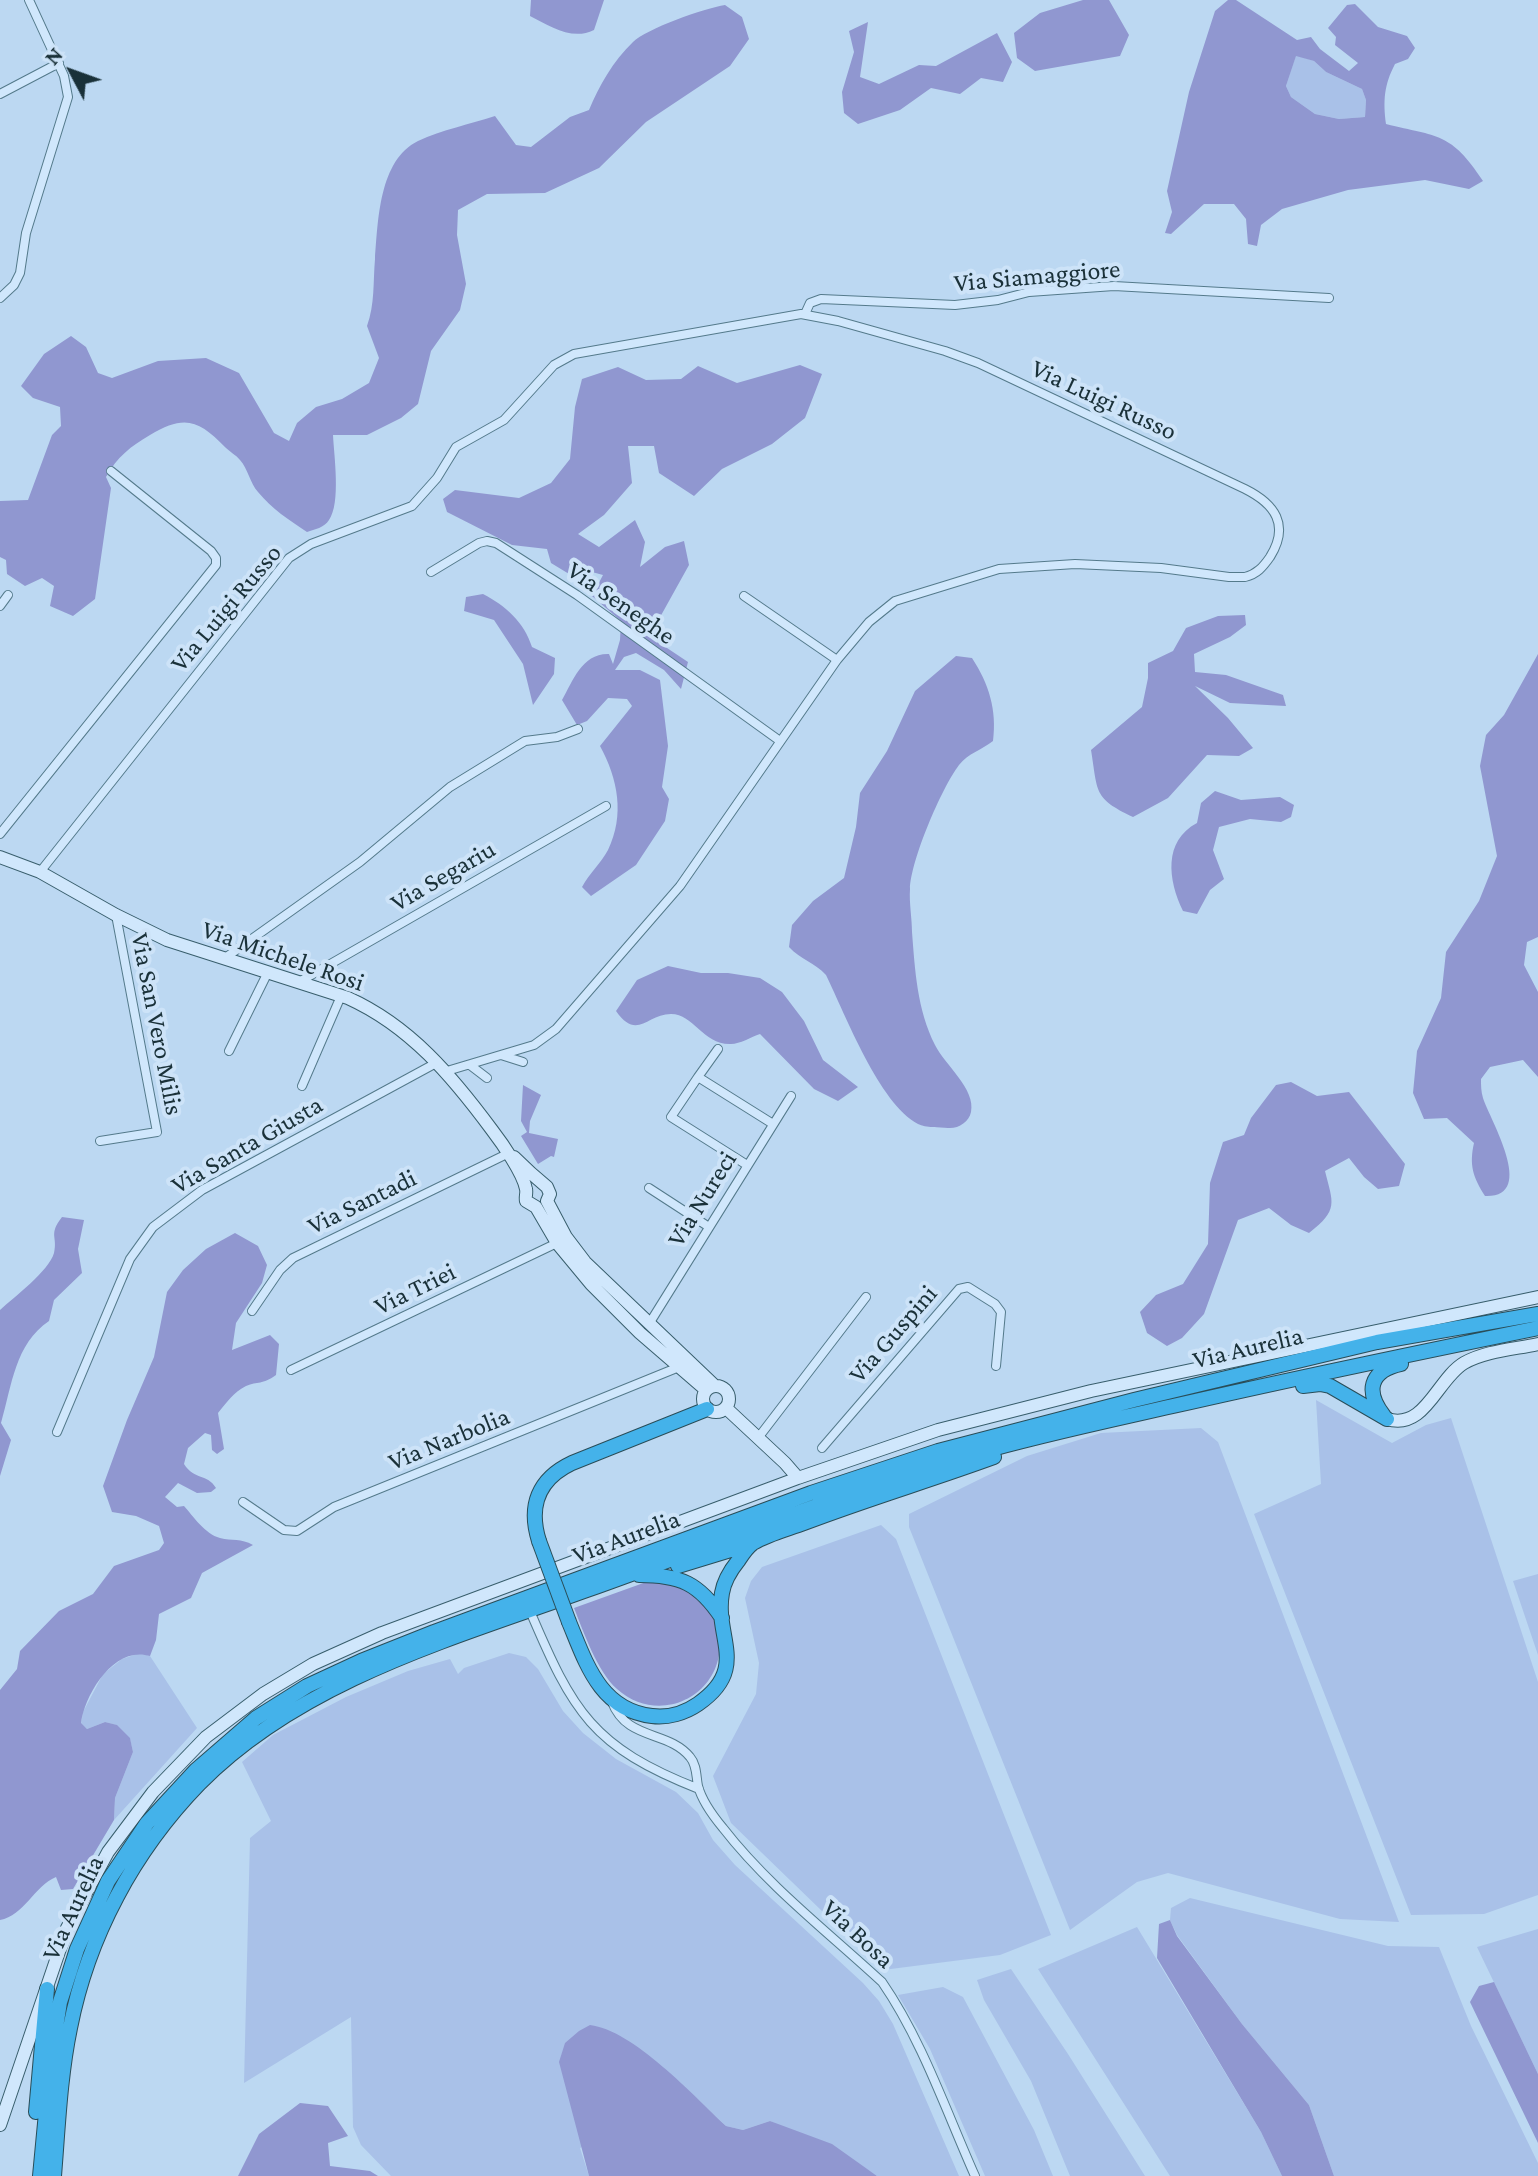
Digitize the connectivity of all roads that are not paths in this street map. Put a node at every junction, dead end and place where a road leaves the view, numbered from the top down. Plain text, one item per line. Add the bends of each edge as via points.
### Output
1 (30, 1) edge
2 (59, 63) junction
3 (0, 94) edge
4 (0, 298) edge
5 (1329, 298) dead end
6 (805, 314) junction
7 (111, 471) dead end
8 (431, 572) dead end
9 (8, 595) dead end
10 (744, 596) dead end
11 (0, 606) edge
12 (837, 660) junction
13 (578, 729) dead end
14 (780, 741) junction
15 (606, 806) dead end
16 (0, 834) edge
17 (0, 857) edge
18 (40, 872) junction
19 (116, 915) junction
20 (225, 958) junction
21 (268, 972) junction
22 (299, 982) junction
23 (341, 996) junction
24 (718, 1049) dead end
25 (229, 1051) dead end
26 (501, 1055) junction
27 (523, 1062) dead end
28 (470, 1065) junction
29 (443, 1067) junction
30 (698, 1077) junction
31 (487, 1078) dead end
32 (302, 1086) dead end
33 (791, 1096) dead end
34 (773, 1124) junction
35 (100, 1141) dead end
36 (509, 1153) junction
37 (747, 1165) junction
38 (538, 1182) junction
39 (649, 1188) dead end
40 (526, 1189) junction
41 (542, 1204) junction
42 (709, 1227) junction
43 (557, 1243) junction
44 (866, 1297) dead end
45 (1538, 1297) edge
46 (252, 1311) dead end
47 (1538, 1314) edge
48 (649, 1324) junction
49 (1538, 1328) edge
50 (1469, 1342) junction
51 (1538, 1344) edge
52 (996, 1366) dead end
53 (679, 1367) junction
54 (291, 1370) dead end
55 (711, 1388) junction
56 (1219, 1395) junction
57 (726, 1408) junction
58 (707, 1409) junction
59 (1387, 1419) junction
60 (1101, 1422) junction
61 (57, 1432) dead end
62 (758, 1438) junction
63 (822, 1448) dead end
64 (798, 1478) junction
65 (243, 1502) dead end
66 (752, 1543) junction
67 (631, 1575) junction
68 (530, 1611) junction
69 (722, 1618) junction
70 (610, 1698) junction
71 (699, 1789) junction
72 (47, 1989) junction
73 (3, 2110) edge
74 (0, 2125) edge
75 (31, 2176) edge
76 (40, 2176) edge
77 (54, 2176) edge
78 (975, 2176) edge

1 - 2 street
2 - 3 street
2 - 4 street via 67,101 26,233 19,278
5 - 6 street, Via Siamaggiore via 1102,286 955,305 821,299 810,303
6 - 12 street, Via Luigi Russo via 978,363 1253,493 1271,507 1279,532 1264,565 1245,577 1075,564 974,575 890,604
6 - 18 street, Via Luigi Russo via 579,352 557,362 504,420 456,447 412,506 311,544 289,558
7 - 16 street via 211,551 216,565
8 - 14 street, Via Seneghe via 481,542 496,543
9 - 11 street
10 - 12 street
12 - 14 street, Via Luigi Russo
13 - 20 street via 525,741 450,787 360,862
14 - 26 street, Via Luigi Russo via 672,896 566,1018 538,1043
15 - 22 street, Via Segariu
17 - 18 street, Via Michele Rosi
18 - 19 street, Via Michele Rosi
19 - 20 street, Via Michele Rosi via 167,940
19 - 35 street, Via San Vero Milis via 157,1132
20 - 21 street, Via Michele Rosi
21 - 22 street, Via Michele Rosi
21 - 25 street
22 - 23 street, Via Michele Rosi
23 - 29 street, Via Michele Rosi via 387,1021
23 - 32 street
24 - 30 street
26 - 27 street
26 - 28 street, Via Luigi Russo
28 - 29 street, Via Luigi Russo
28 - 31 street
29 - 36 street, Via Michele Rosi
29 - 61 street, Via Santa Giusta via 209,1186 153,1227 130,1259
30 - 34 street
30 - 37 street via 671,1117
33 - 34 street, Via Nureci
34 - 37 street, Via Nureci
36 - 38 street, Via Michele Rosi
36 - 40 street, Via Michele Rosi
36 - 46 street, Via Santadi via 293,1258
37 - 42 street, Via Nureci
38 - 40 street
38 - 41 street, Via Michele Rosi via 549,1191
39 - 42 street
40 - 41 street, Via Michele Rosi via 526,1201
41 - 43 street, Via Michele Rosi
41 - 48 street, Via Michele Rosi via 585,1262
42 - 48 street, Via Nureci
43 - 53 street, Via Michele Rosi via 605,1299
43 - 54 street, Via Triei
44 - 62 street
45 - 64 street via 1022,1407 879,1448
47 - 76 highway, Via Aurelia via 1377,1342 938,1451 434,1632 307,1686 256,1718 196,1770 147,1823 108,1881 60,2002
48 - 55 street, Via Michele Rosi
49 - 50 highway, Via Aurelia
50 - 56 highway, Via Aurelia
50 - 59 highway via 1378,1374 1373,1397
51 - 59 street via 1467,1361 1415,1416 1402,1422
52 - 63 street, Via Guspini via 1001,1312 968,1287 959,1289
53 - 55 street, Via Michele Rosi
53 - 65 street, Via Narbolia via 334,1507 296,1532 284,1530
55 - 57 street via 723,1388 729,1395
55 - 58 street via 703,1398
56 - 59 highway via 1324,1384
56 - 60 highway, Via Aurelia
57 - 58 street
57 - 62 street
58 - 70 highway, bridge via 555,1472 534,1503 539,1541 569,1622 590,1673
60 - 66 highway
60 - 67 highway, Via Aurelia via 927,1469
62 - 64 street
64 - 72 street via 348,1647 263,1694 195,1748 124,1829 76,1908
66 - 67 highway
66 - 69 highway via 724,1585
67 - 68 highway, Via Aurelia
67 - 69 highway via 684,1581
68 - 71 street via 563,1683 589,1723 647,1766
68 - 77 highway, Via Aurelia via 361,1675 315,1699 244,1745 186,1799 123,1886 87,1963 69,2033
69 - 70 highway via 726,1666 718,1684 700,1702 656,1717
70 - 71 street, Via Bosa via 627,1724 688,1755
71 - 78 street, Via Bosa via 757,1867 882,1982
72 - 73 street
72 - 75 highway
73 - 74 street

